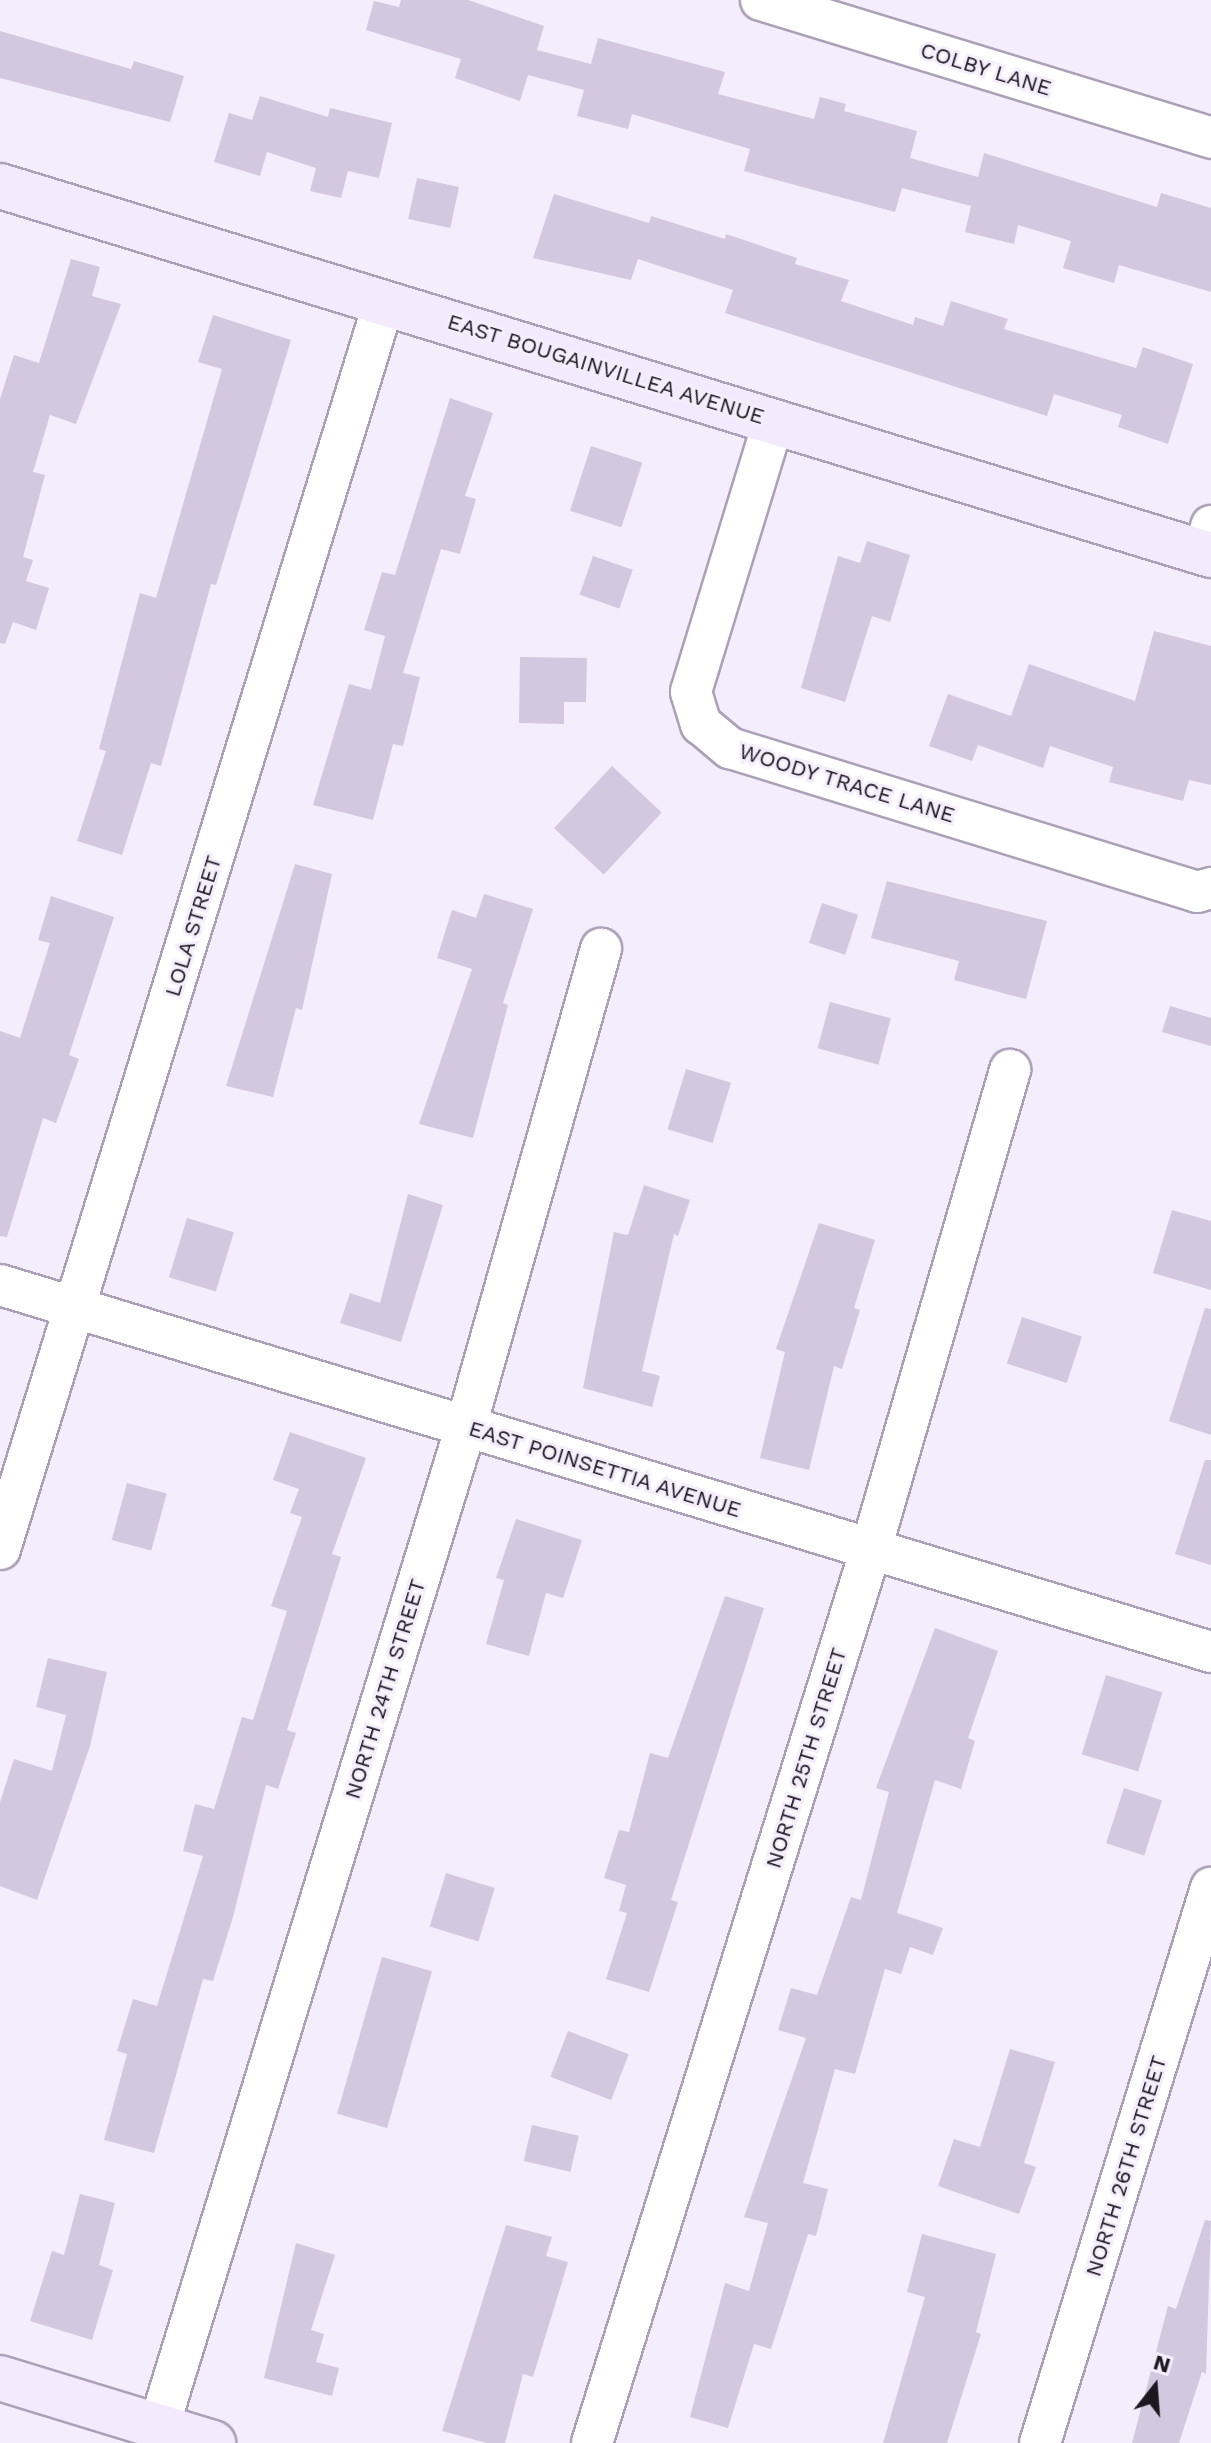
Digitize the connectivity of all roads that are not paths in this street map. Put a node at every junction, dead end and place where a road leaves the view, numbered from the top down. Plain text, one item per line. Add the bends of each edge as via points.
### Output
1 (761, 0) edge
2 (1211, 138) edge
3 (0, 186) edge
4 (384, 302) junction
5 (774, 420) junction
6 (1209, 545) edge
7 (1211, 888) edge
8 (601, 949) dead end
9 (1010, 1070) dead end
10 (0, 1285) edge
11 (76, 1308) junction
12 (466, 1426) junction
13 (0, 1549) edge
14 (871, 1549) junction
15 (1211, 1652) edge
16 (1211, 1888) edge
17 (0, 2378) edge
18 (159, 2426) junction
19 (213, 2443) edge
20 (592, 2443) edge
21 (1040, 2443) edge

1 - 2 street, COLBY LANE
3 - 4 street, EAST BOUGAINVILLEA AVENUE
4 - 5 street, EAST BOUGAINVILLEA AVENUE
4 - 11 street, LOLA STREET
5 - 6 street, EAST BOUGAINVILLEA AVENUE
5 - 7 street, WOODY TRACE LANE via 691,692 701,724 730,748 1197,892
8 - 12 street, NORTH 24TH STREET
9 - 14 street, NORTH 25TH STREET
10 - 11 street, EAST POINSETTIA AVENUE
11 - 12 street, EAST POINSETTIA AVENUE
11 - 13 street, LOLA STREET
12 - 14 street, EAST POINSETTIA AVENUE
12 - 18 street, NORTH 24TH STREET
14 - 15 street, EAST POINSETTIA AVENUE
14 - 20 street, NORTH 25TH STREET
16 - 21 street, NORTH 26TH STREET
17 - 18 street
18 - 19 street

